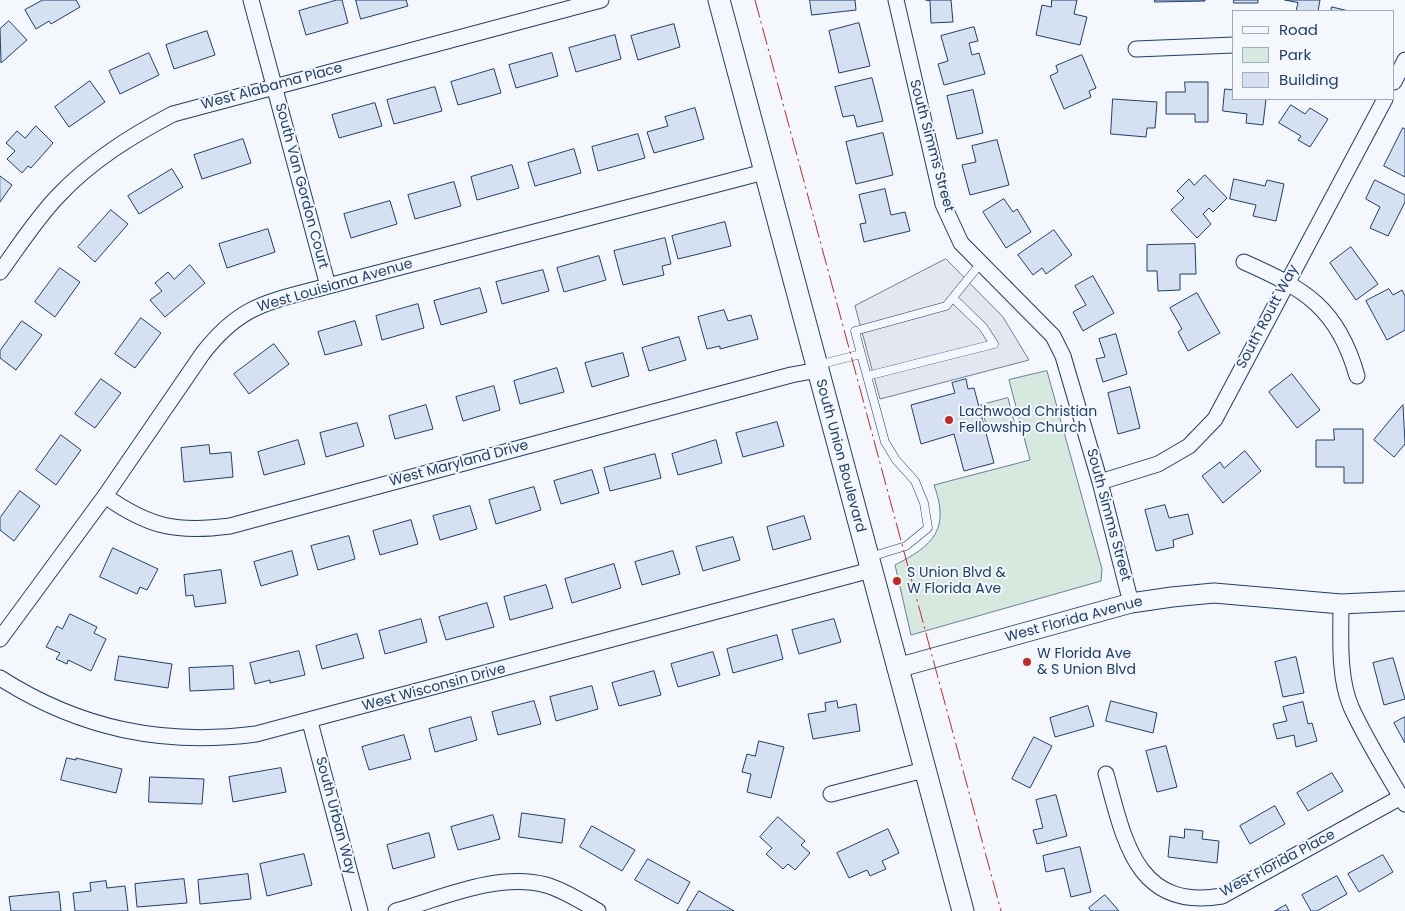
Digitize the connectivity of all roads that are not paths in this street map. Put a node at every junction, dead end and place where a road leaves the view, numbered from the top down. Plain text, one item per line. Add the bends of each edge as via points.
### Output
1 (251, 0) edge
2 (601, 0) edge
3 (719, 0) edge
4 (896, 0) edge
5 (1232, 45) edge
6 (1136, 49) dead end
7 (1405, 60) edge
8 (1395, 80) edge
9 (274, 86) junction
10 (1384, 100) edge
11 (764, 172) junction
12 (1244, 262) dead end
13 (981, 263) junction
14 (0, 272) edge
15 (1287, 281) junction
16 (328, 286) junction
17 (953, 298) junction
18 (861, 354) junction
19 (817, 368) junction
20 (867, 376) junction
21 (1357, 376) dead end
22 (1100, 482) junction
23 (105, 496) junction
24 (869, 564) junction
25 (1405, 601) edge
26 (1131, 603) junction
27 (1341, 604) junction
28 (0, 639) edge
29 (897, 668) junction
30 (0, 678) edge
31 (310, 722) junction
32 (924, 770) junction
33 (1106, 774) dead end
34 (831, 794) dead end
35 (1403, 801) edge
36 (360, 911) edge
37 (396, 911) edge
38 (598, 911) edge
39 (963, 911) edge

1 - 9 street, South Van Gordon Court
2 - 9 street, West Alabama Place
3 - 11 main road, South Union Boulevard
4 - 13 street, South Simms Street via 943,204 961,243
5 - 6 street
7 - 8 street
9 - 14 street, West Alabama Place via 173,114 95,161 58,196
9 - 16 street, South Van Gordon Court
10 - 15 street, South Routt Way
11 - 16 street, West Louisiana Avenue
11 - 19 main road, South Union Boulevard
12 - 15 street
13 - 17 lane
13 - 22 street, South Simms Street via 1053,336 1064,356
15 - 21 street via 1309,296 1337,325
15 - 22 street, South Routt Way via 1215,419 1189,446 1158,464
16 - 23 street, West Louisiana Avenue via 263,304 230,322 203,353
17 - 18 lane via 946,306 855,331
17 - 20 lane via 983,327 994,344
18 - 19 lane
18 - 20 lane
19 - 23 street, West Maryland Drive via 230,526 169,527 149,522
19 - 24 main road, South Union Boulevard
20 - 24 lane via 885,442 915,482 924,503 928,528 906,546
22 - 26 street, South Simms Street
23 - 28 street, West Louisiana Avenue
24 - 29 main road, South Union Boulevard
24 - 31 street, West Wisconsin Drive
25 - 27 street, West Florida Avenue
26 - 27 street, West Florida Avenue via 1214,593
26 - 29 street, West Florida Avenue
27 - 35 street via 1342,649 1350,706
29 - 32 main road, South Union Boulevard
30 - 31 street, West Wisconsin Drive via 71,714 118,730 143,734 233,737
31 - 36 street, South Urban Way
32 - 34 street
32 - 39 main road, South Union Boulevard
33 - 35 street, West Florida Place via 1125,841 1139,870 1160,890 1188,900 1222,896
37 - 38 street via 511,882 548,886

